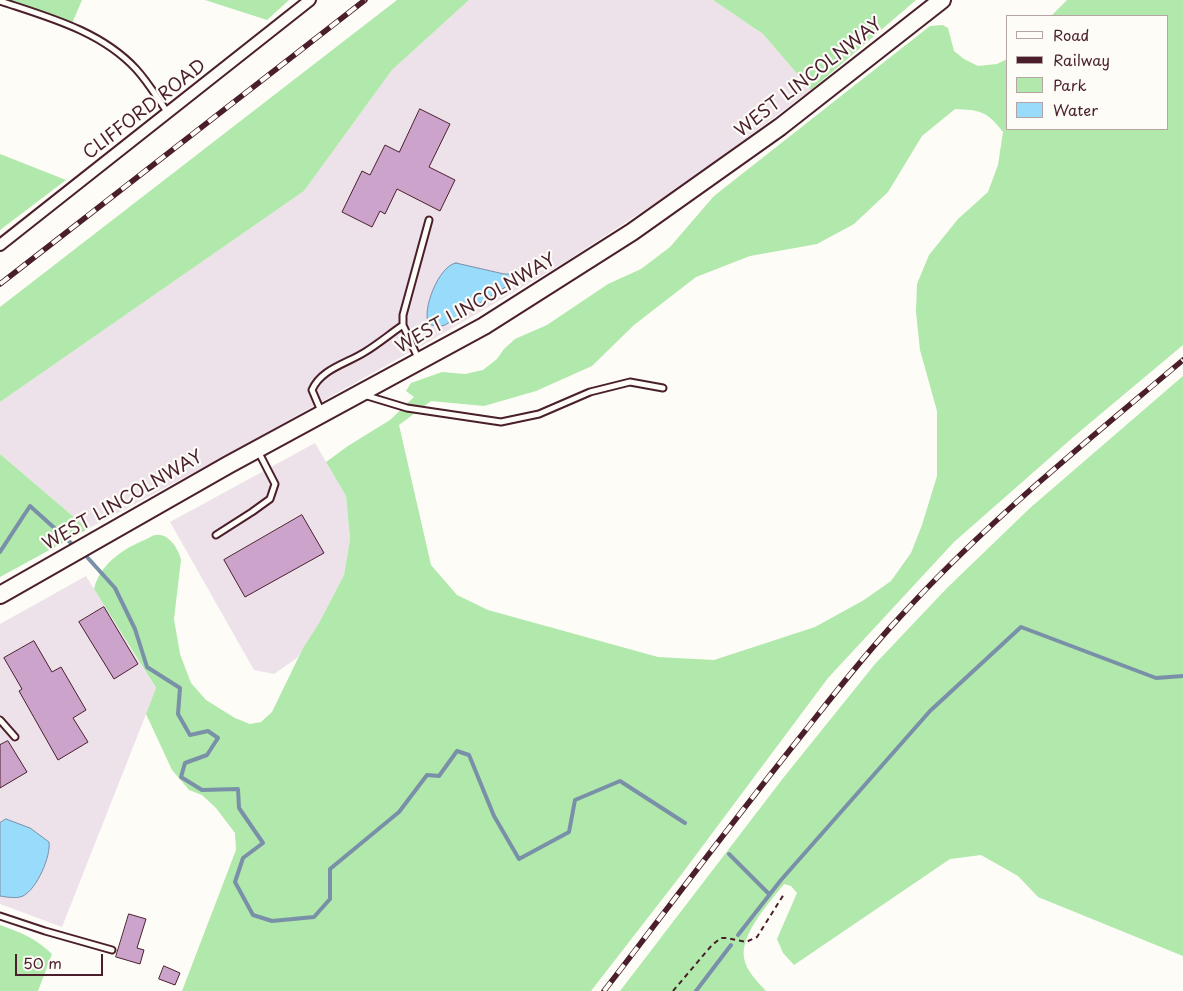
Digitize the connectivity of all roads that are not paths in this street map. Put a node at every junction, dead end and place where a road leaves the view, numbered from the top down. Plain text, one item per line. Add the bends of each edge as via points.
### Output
1 (310, 0) edge
2 (942, 0) edge
3 (0, 1) edge
4 (168, 113) junction
5 (429, 220) dead end
6 (0, 245) edge
7 (403, 325) junction
8 (419, 361) junction
9 (663, 388) dead end
10 (358, 394) junction
11 (322, 413) junction
12 (257, 449) junction
13 (216, 534) dead end
14 (0, 595) edge
15 (0, 720) edge
16 (2, 727) edge
17 (15, 737) dead end
18 (0, 916) edge
19 (112, 950) dead end

1 - 4 street, CLIFFORD ROAD
2 - 8 main road, WEST LINCOLNWAY via 780,128 632,232 484,326
3 - 4 lane via 95,36 137,70
4 - 6 street, CLIFFORD ROAD
5 - 7 lane
7 - 8 lane
7 - 11 lane via 316,381 312,390
8 - 10 main road, WEST LINCOLNWAY
9 - 10 lane via 630,382 590,392 539,414 501,422 407,408
10 - 11 main road, WEST LINCOLNWAY
11 - 12 main road, WEST LINCOLNWAY
12 - 13 lane via 274,484 270,499
12 - 14 main road, WEST LINCOLNWAY
15 - 16 lane
16 - 17 lane
18 - 19 lane

